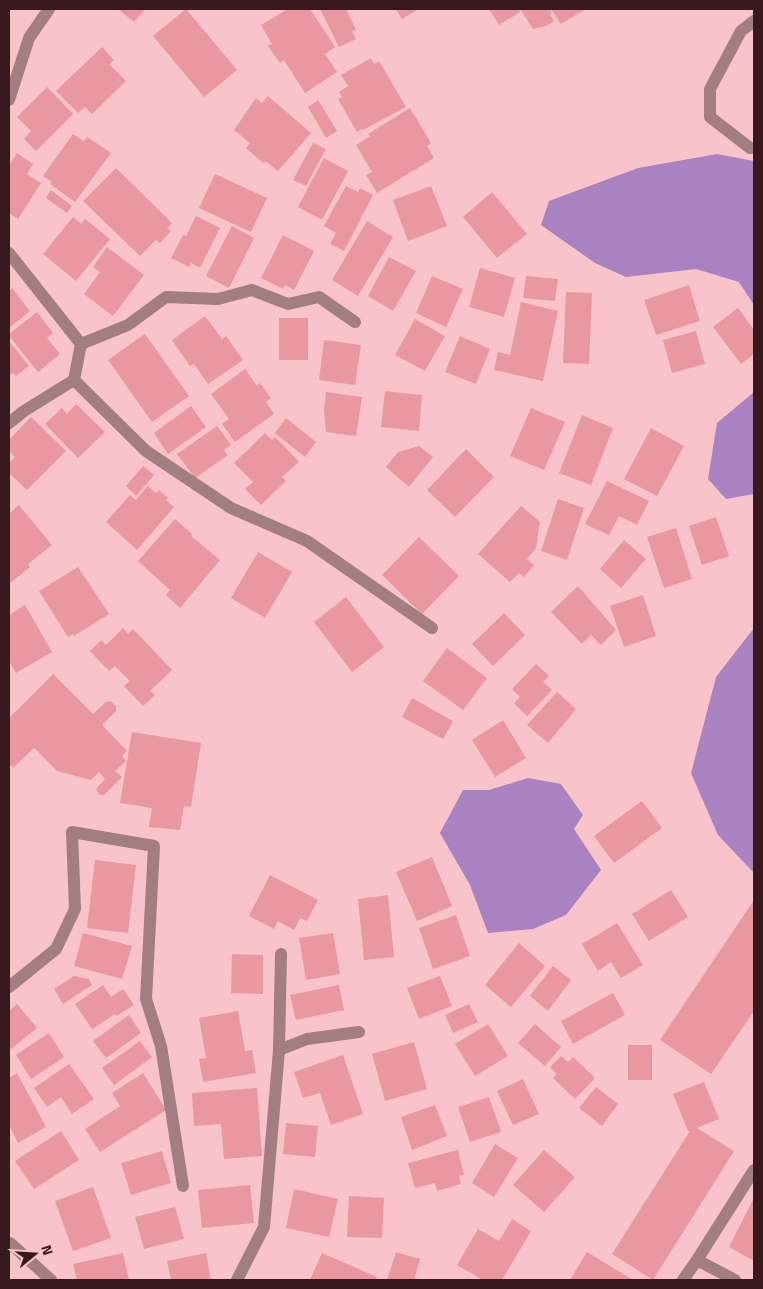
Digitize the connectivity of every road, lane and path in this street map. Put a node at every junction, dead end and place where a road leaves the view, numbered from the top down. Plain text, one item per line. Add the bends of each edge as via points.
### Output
1 (49, 9) edge
2 (754, 21) edge
3 (9, 100) edge
4 (754, 148) edge
5 (9, 253) edge
6 (355, 322) dead end
7 (81, 344) junction
8 (74, 380) junction
9 (9, 423) edge
10 (432, 628) dead end
11 (280, 954) dead end
12 (9, 987) edge
13 (359, 1032) dead end
14 (279, 1050) junction
15 (754, 1170) edge
16 (183, 1186) dead end
17 (10, 1243) edge
18 (698, 1260) junction
19 (51, 1280) edge
20 (237, 1280) edge
21 (683, 1280) edge
22 (734, 1280) edge

1 - 3 street via 29,38
2 - 4 street via 741,31 710,89 710,117
5 - 7 street
6 - 7 street via 319,297 288,304 252,290 218,300 166,297 128,324
7 - 8 street
8 - 9 street
8 - 10 street via 146,451 231,508 308,540
11 - 14 street
12 - 16 street via 56,949 76,909 72,832 154,846 146,999 161,1046
13 - 14 street via 307,1038
14 - 20 street via 264,1227
15 - 18 street
17 - 19 street
18 - 21 street
18 - 22 street

